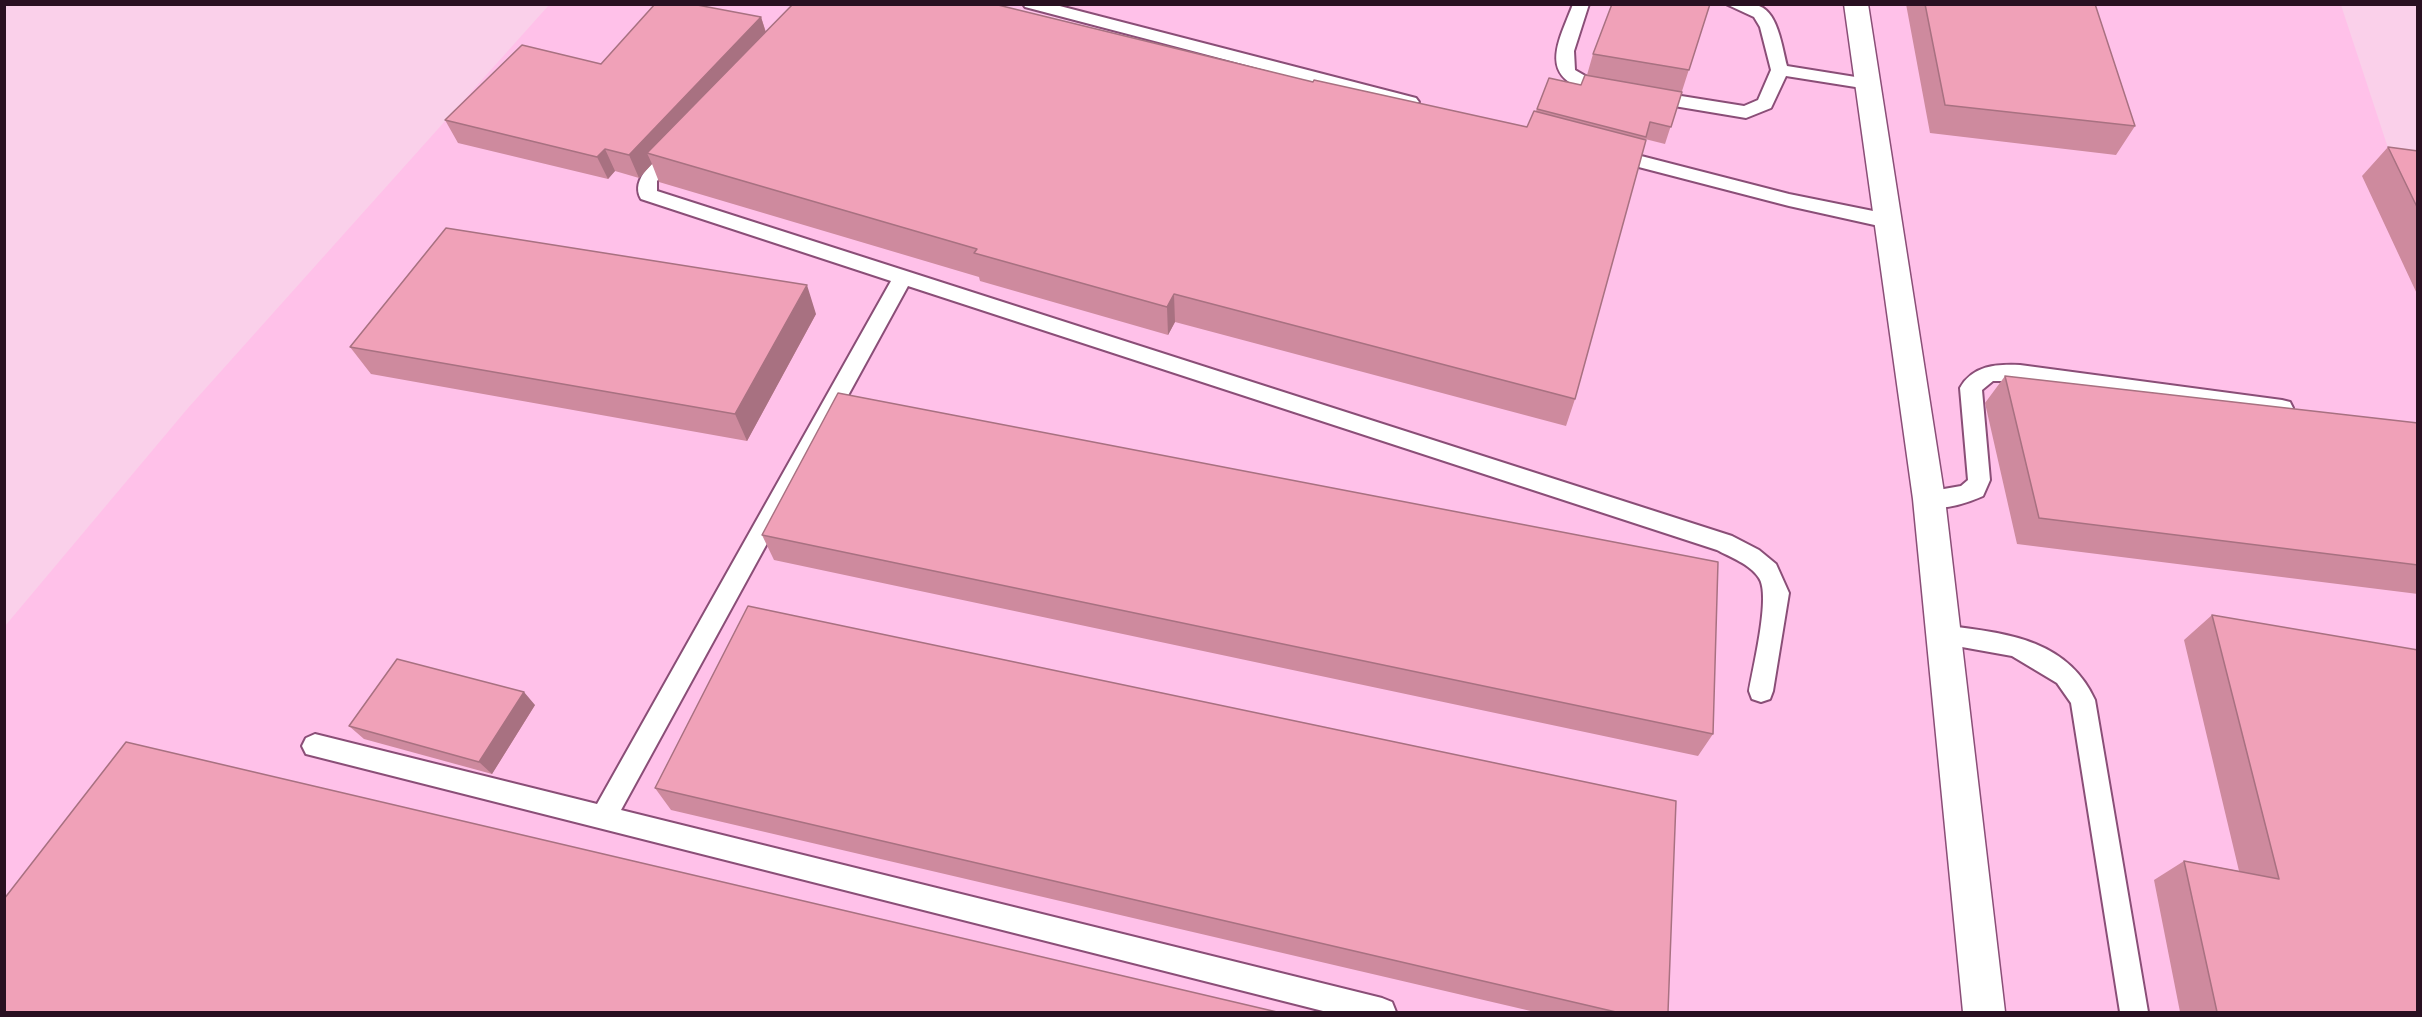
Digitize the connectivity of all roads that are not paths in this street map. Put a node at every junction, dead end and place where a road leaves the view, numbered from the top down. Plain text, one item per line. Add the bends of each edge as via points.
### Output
1 (1031, 4) edge
2 (1581, 4) edge
3 (1734, 4) edge
4 (1856, 4) edge
5 (1780, 70) junction
6 (1868, 84) junction
7 (1421, 105) edge
8 (687, 138) edge
9 (1594, 150) edge
10 (1887, 221) junction
11 (903, 277) junction
12 (2301, 411) edge
13 (1929, 499) junction
14 (1942, 635) junction
15 (1761, 691) dead end
16 (315, 746) dead end
17 (603, 818) junction
18 (1382, 1012) edge
19 (1984, 1012) edge
20 (2134, 1012) edge

1 - 7 lane
2 - 5 lane via 1563,62 1567,75 1579,84 1746,112 1765,104
3 - 5 lane via 1761,14
4 - 6 street
5 - 6 lane
6 - 10 street
8 - 11 lane via 648,180 648,195
9 - 10 lane
10 - 13 street
11 - 15 lane via 1724,543 1768,571 1777,593
11 - 17 lane
12 - 13 lane via 1992,372 1971,388 1979,480 1975,490
13 - 14 street
14 - 19 street
14 - 20 lane via 2017,646 2066,675 2083,699
16 - 17 lane
17 - 18 lane

